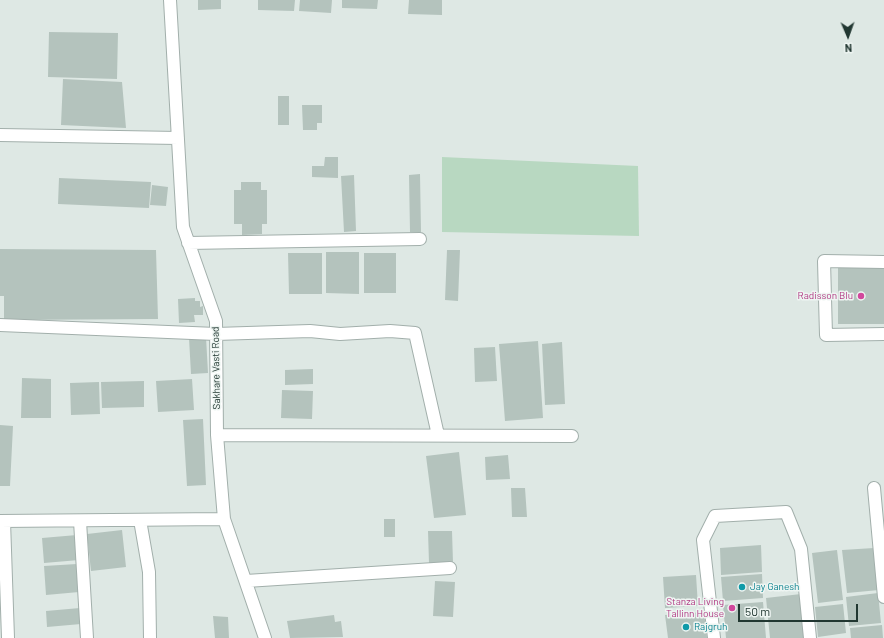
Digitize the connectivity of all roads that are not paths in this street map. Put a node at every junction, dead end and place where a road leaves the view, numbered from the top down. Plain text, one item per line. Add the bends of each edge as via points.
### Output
1 (170, 0) edge
2 (0, 135) edge
3 (178, 138) junction
4 (420, 239) dead end
5 (188, 243) junction
6 (884, 262) edge
7 (0, 325) edge
8 (216, 334) junction
9 (884, 334) edge
10 (217, 435) junction
11 (438, 435) junction
12 (572, 436) dead end
13 (874, 488) dead end
14 (224, 519) junction
15 (140, 520) junction
16 (2, 521) edge
17 (80, 521) junction
18 (450, 568) dead end
19 (246, 581) junction
20 (884, 597) edge
21 (8, 638) edge
22 (87, 638) edge
23 (150, 638) edge
24 (265, 638) edge
25 (714, 638) edge
26 (810, 638) edge

1 - 3 street, Sakhare Vasti Road
2 - 3 street
3 - 5 street, Sakhare Vasti Road via 182,227
4 - 5 street
5 - 8 street, Sakhare Vasti Road via 216,321
6 - 9 street via 824,261 826,335
7 - 8 street
8 - 10 street, Sakhare Vasti Road
8 - 11 street via 310,331 340,334 390,331 415,333
10 - 11 street
10 - 14 street, Sakhare Vasti Road
11 - 12 street
13 - 20 street
14 - 15 street
14 - 19 street, Sakhare Vasti Road
15 - 17 street
15 - 23 street via 149,572
16 - 17 street
16 - 21 street
17 - 22 street
18 - 19 street
19 - 24 street, Sakhare Vasti Road
25 - 26 street via 703,540 715,516 786,512 801,549

